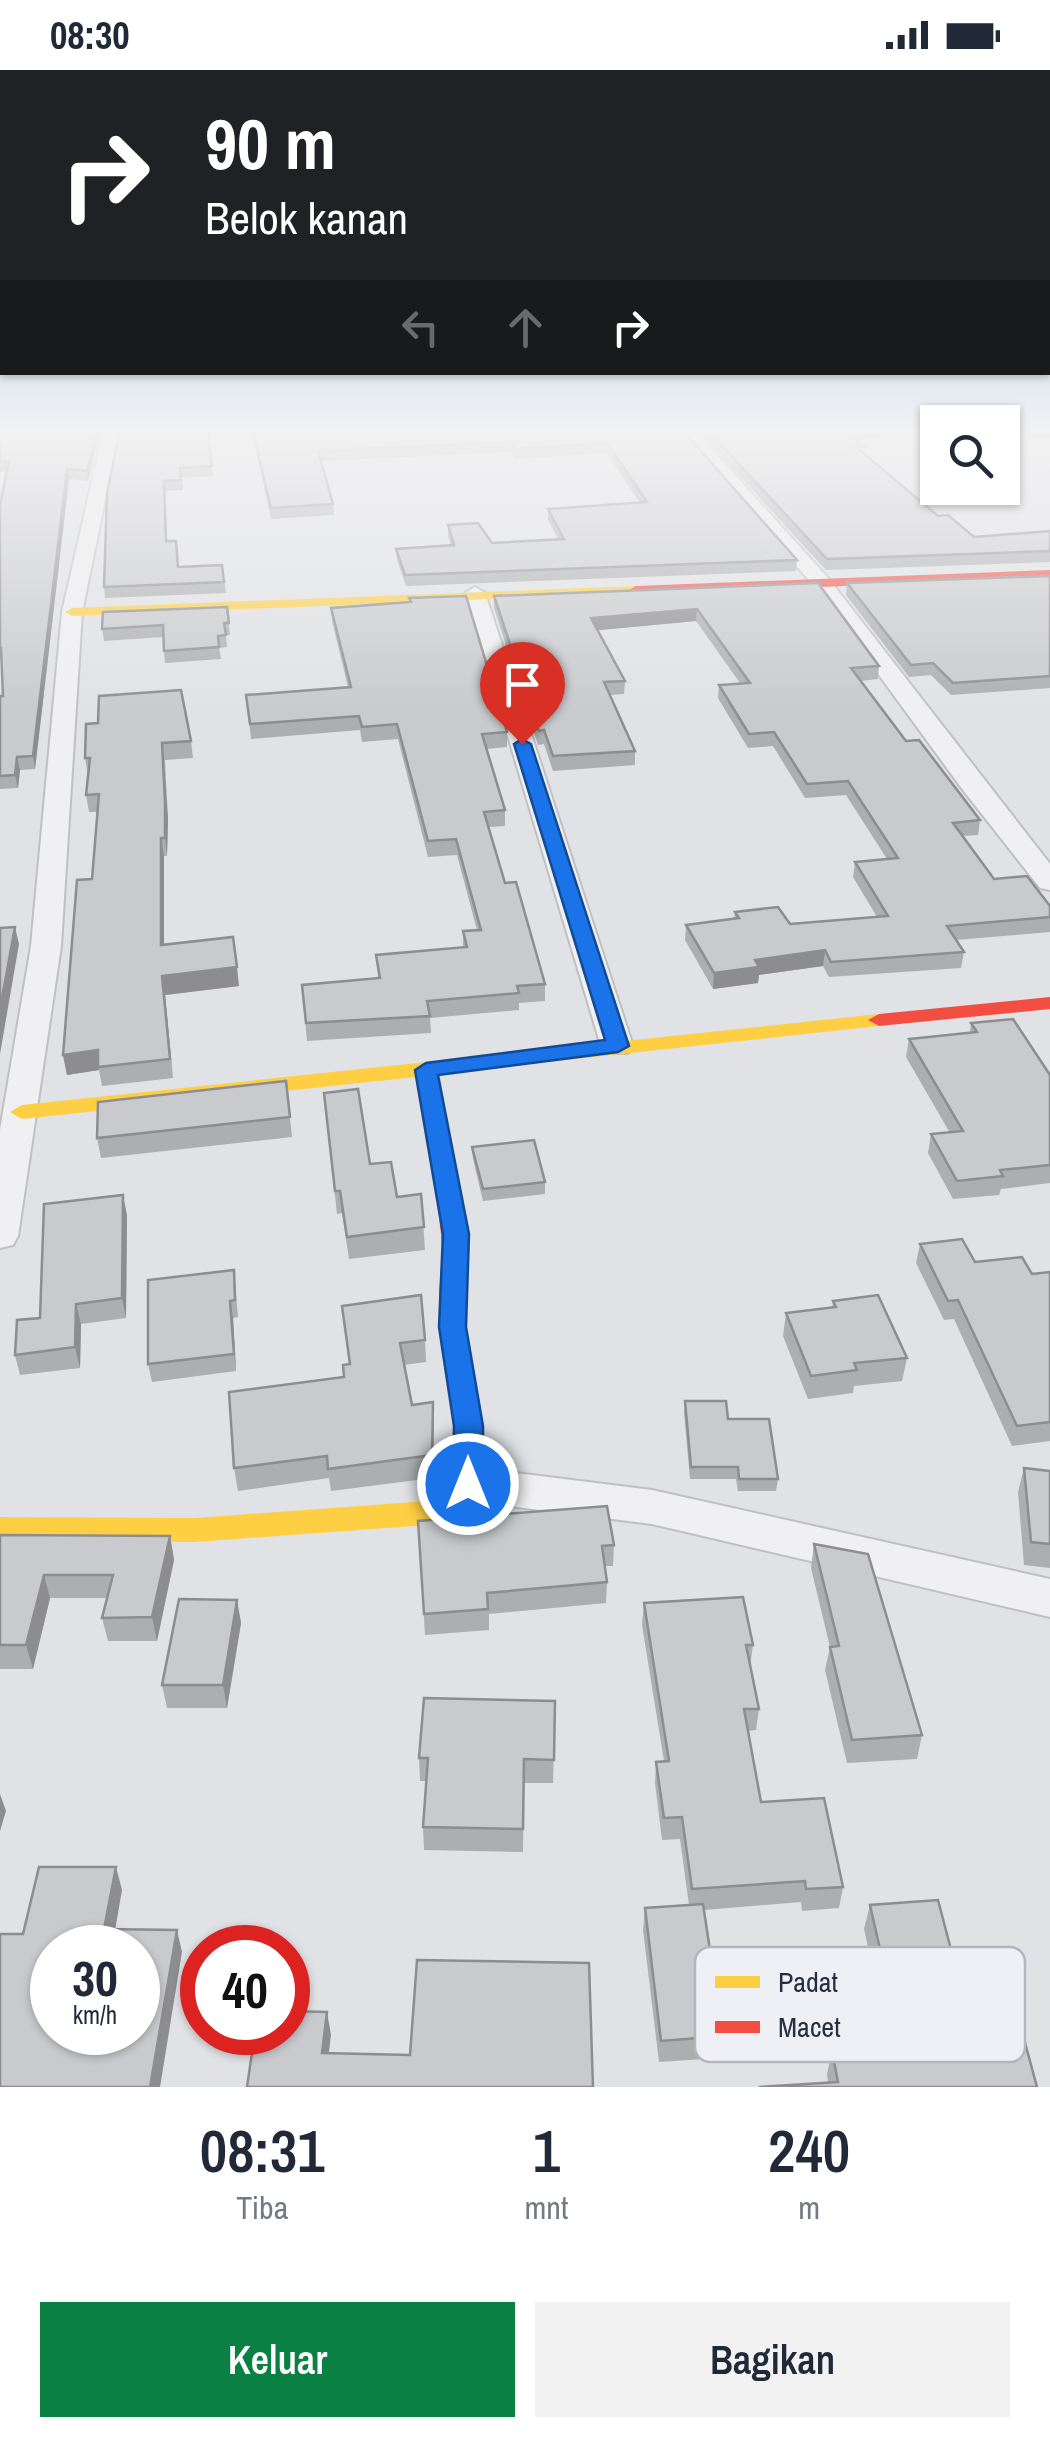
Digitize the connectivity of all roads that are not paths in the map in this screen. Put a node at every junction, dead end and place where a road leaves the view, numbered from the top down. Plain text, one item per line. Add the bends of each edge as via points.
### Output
1 (90, 527) edge
2 (773, 527) edge
3 (1050, 574) edge
4 (822, 582) junction
5 (475, 594) junction
6 (72, 612) junction
7 (1050, 882) edge
8 (1050, 1003) edge
9 (618, 1046) junction
10 (426, 1070) junction
11 (22, 1112) junction
12 (0, 1236) edge
13 (468, 1484) junction
14 (0, 1529) edge
15 (1050, 1598) edge

1 - 6 street
2 - 4 street
3 - 4 street
4 - 5 street
4 - 7 street
5 - 6 street
5 - 9 street
6 - 11 street via 46,946
8 - 9 street
9 - 10 street
10 - 11 street
10 - 13 street via 456,1234 453,1327 468,1426
11 - 12 street
13 - 14 street via 458,1502 428,1512 195,1530
13 - 15 street via 652,1507

